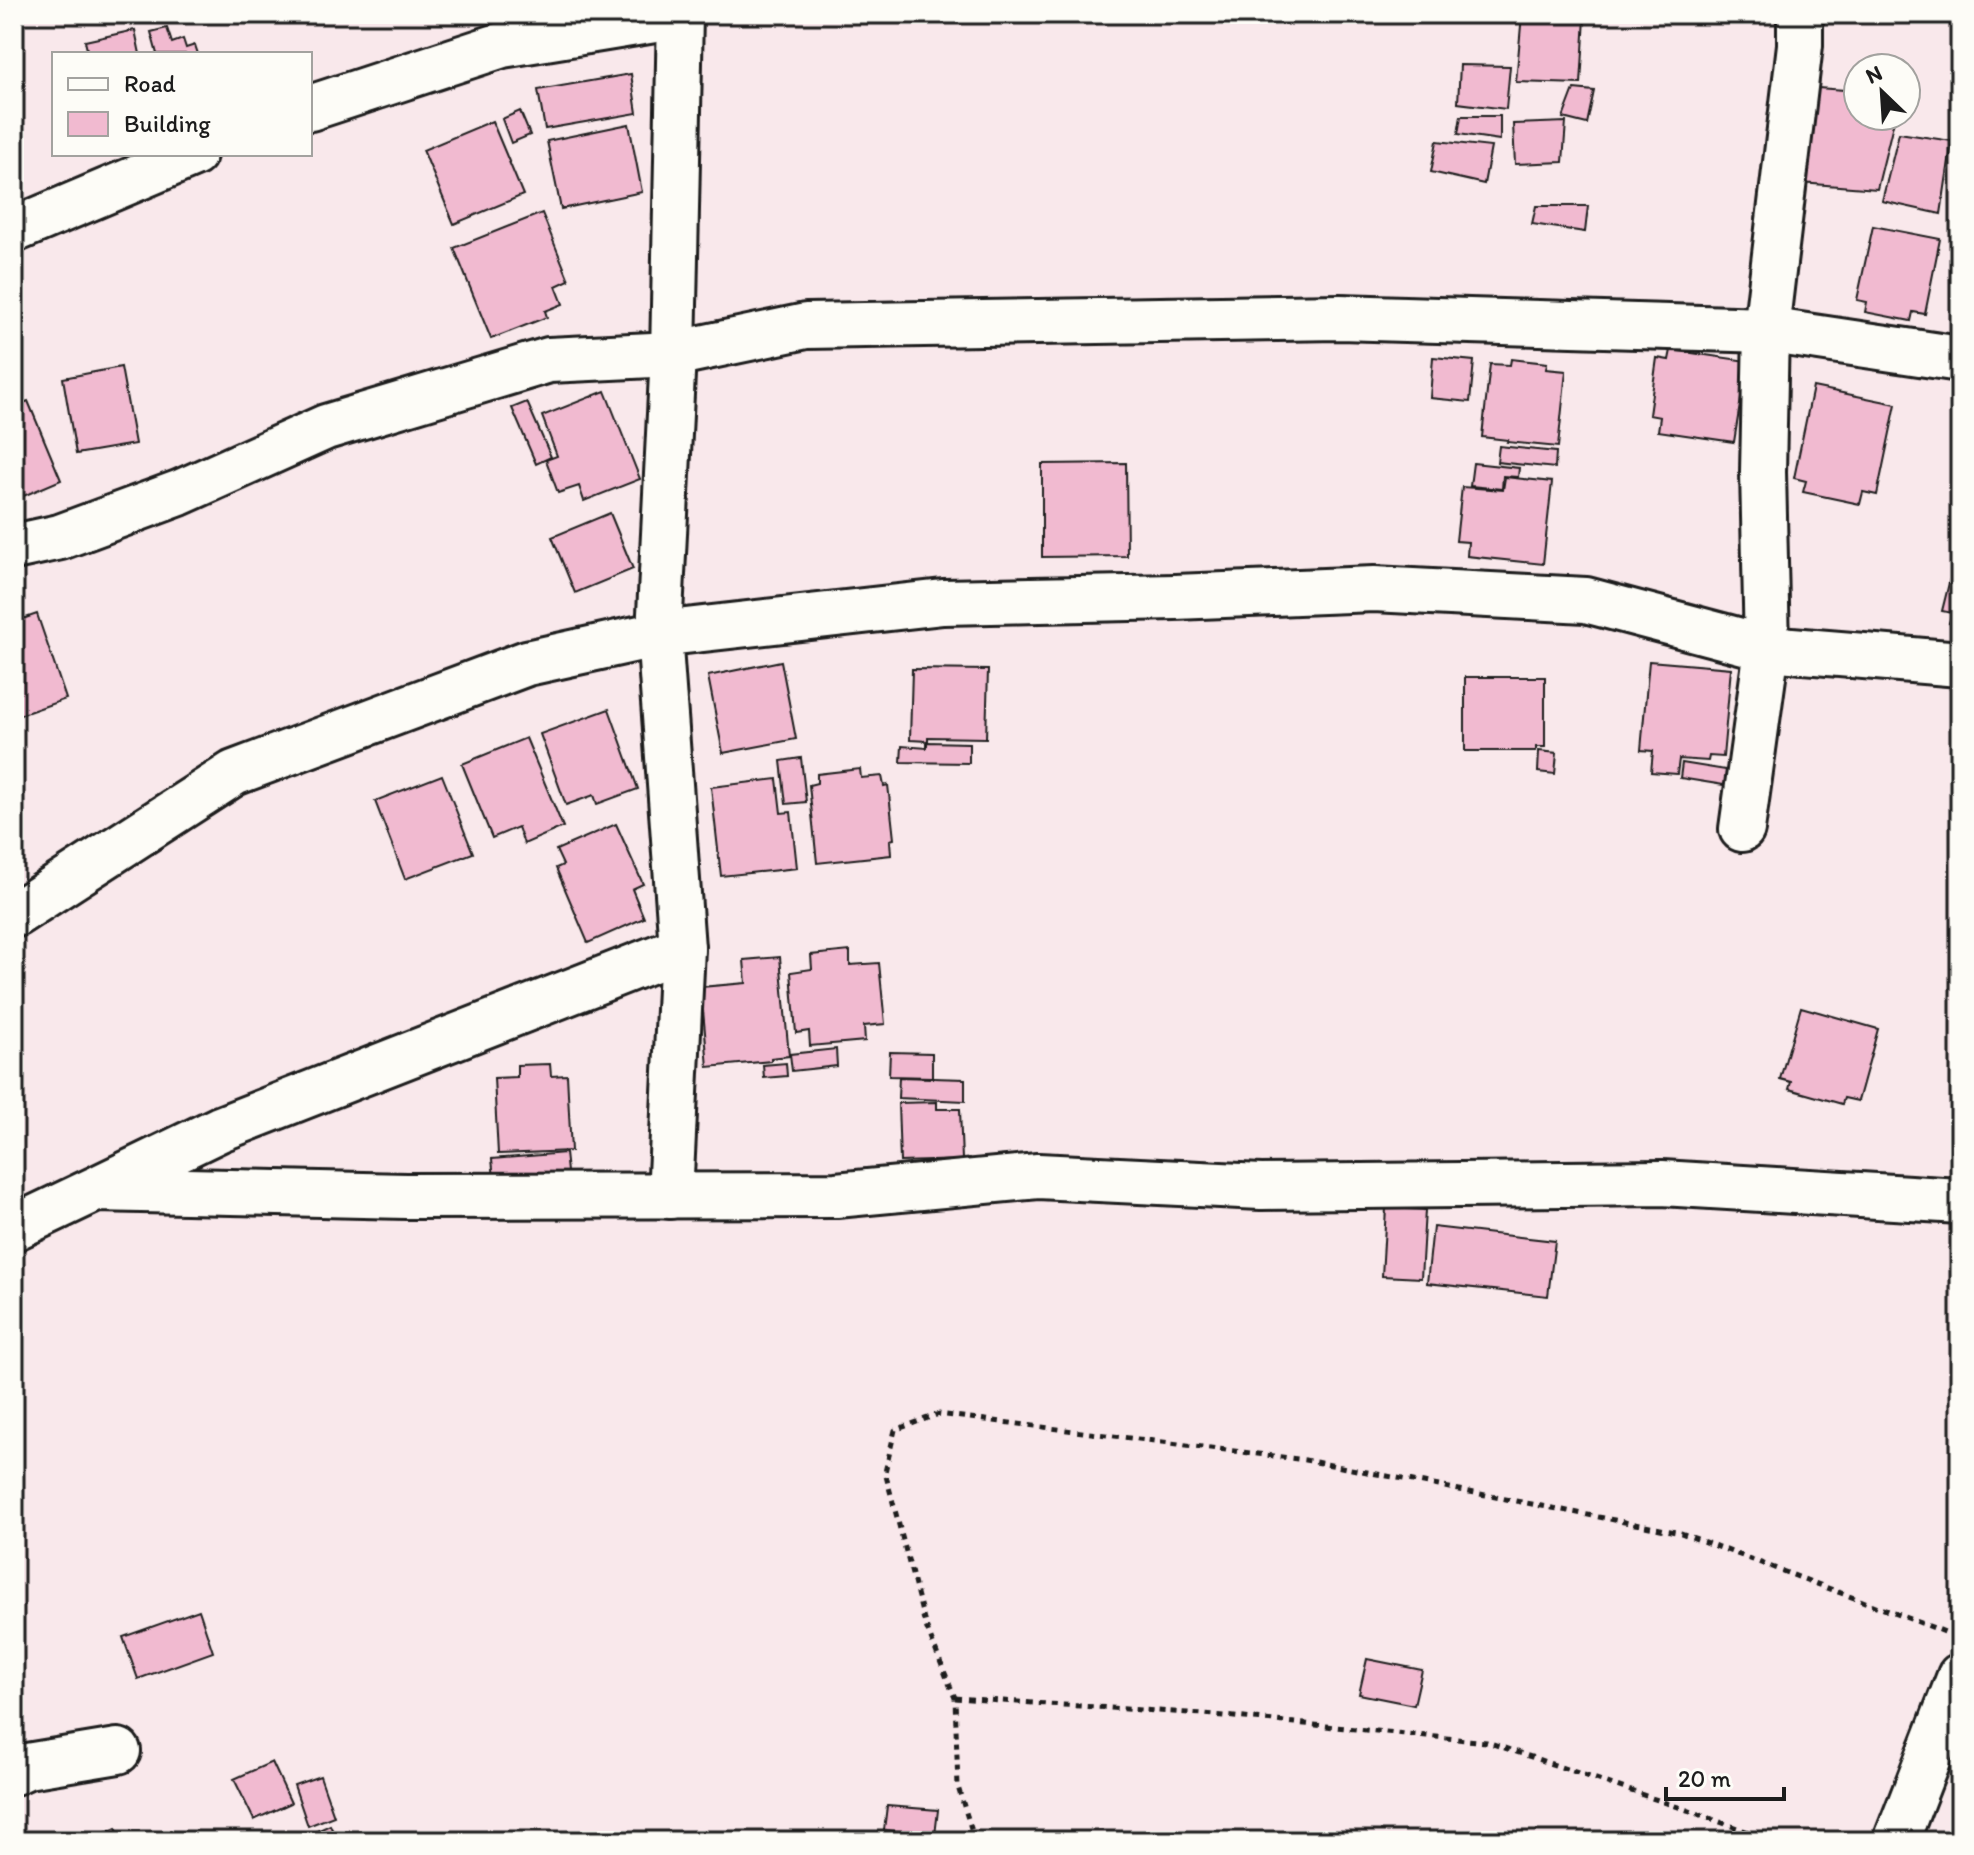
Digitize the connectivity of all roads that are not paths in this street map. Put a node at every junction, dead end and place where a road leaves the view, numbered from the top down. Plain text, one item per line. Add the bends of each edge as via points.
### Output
1 (1800, 14) edge
2 (680, 15) edge
3 (312, 107) edge
4 (189, 156) edge
5 (14, 230) edge
6 (1766, 330) junction
7 (673, 354) junction
8 (1960, 359) edge
9 (14, 547) edge
10 (659, 634) junction
11 (1767, 648) junction
12 (1960, 664) edge
13 (1742, 829) dead end
14 (14, 915) edge
15 (682, 948) junction
16 (96, 1189) junction
17 (670, 1196) junction
18 (1960, 1201) edge
19 (14, 1228) edge
20 (1960, 1676) edge
21 (118, 1751) dead end
22 (14, 1772) edge
23 (1896, 1841) edge

1 - 6 street
2 - 3 street via 502,45
2 - 7 street
4 - 5 street
6 - 7 street via 1340,317 806,326
6 - 8 street
6 - 11 street
7 - 9 street via 549,360 326,427 179,493 60,537
7 - 10 street
10 - 11 street via 943,602 1374,589 1586,600
10 - 14 street via 527,663 234,773
10 - 15 street
11 - 12 street
11 - 13 street
15 - 16 street via 220,1129
15 - 17 street
16 - 17 street
16 - 19 street
17 - 18 street via 836,1195 1038,1176 1261,1187 1662,1183
20 - 23 street
21 - 22 street

